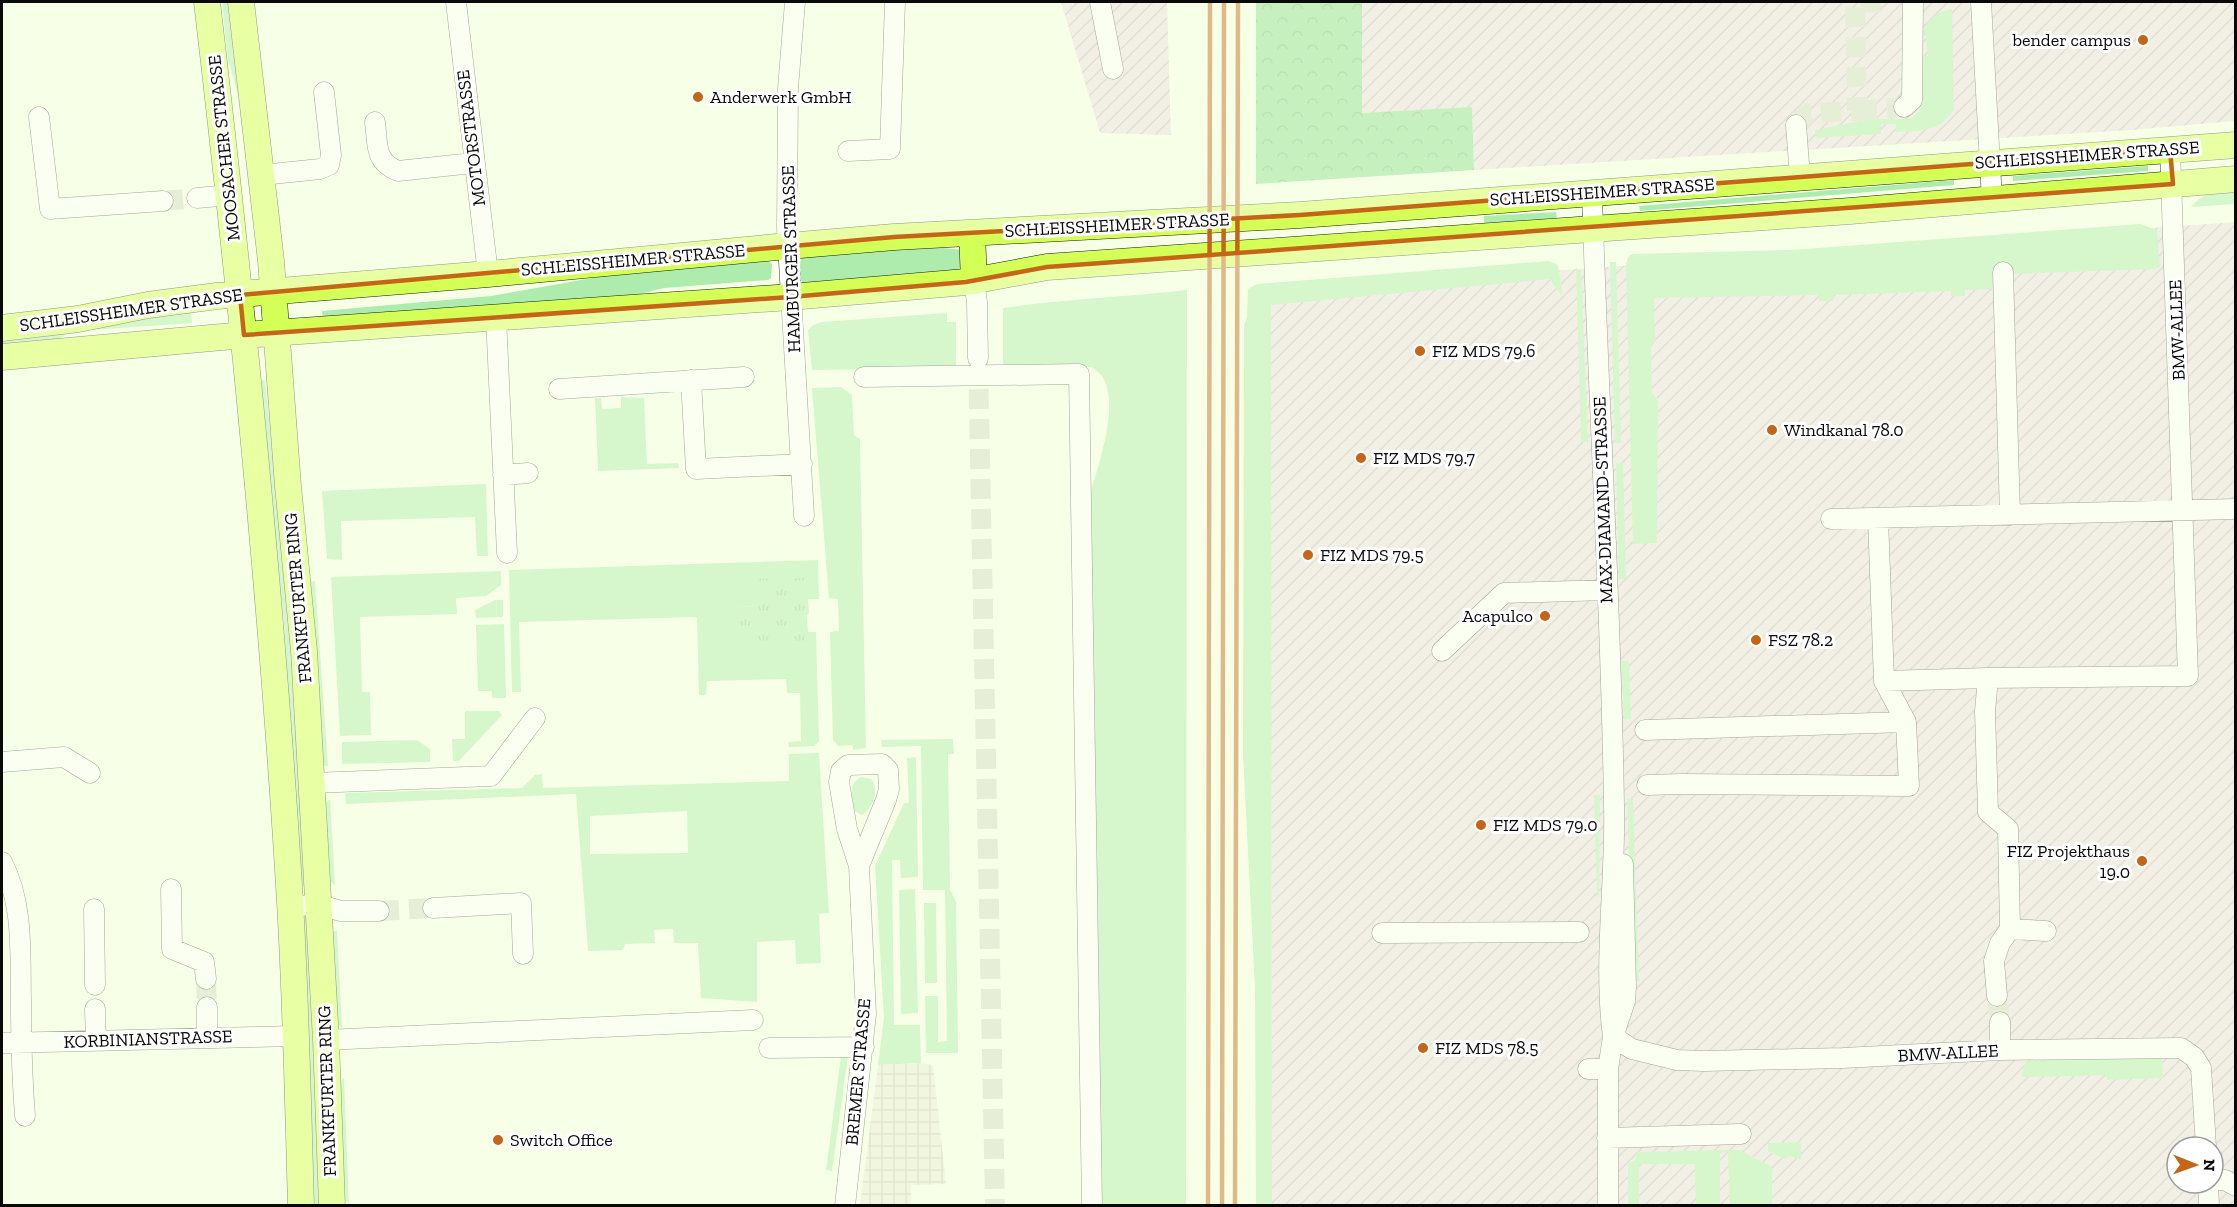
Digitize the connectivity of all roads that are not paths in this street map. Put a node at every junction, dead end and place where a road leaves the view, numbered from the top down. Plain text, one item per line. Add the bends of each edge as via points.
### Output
1 (207, 2) edge
2 (241, 2) edge
3 (456, 2) edge
4 (795, 2) edge
5 (895, 2) edge
6 (1100, 2) edge
7 (1913, 2) edge
8 (1981, 2) edge
9 (1113, 69) dead end
10 (324, 92) dead end
11 (1904, 107) dead end
12 (39, 117) dead end
13 (375, 122) dead end
14 (1796, 125) dead end
15 (2235, 145) edge
16 (2170, 149) junction
17 (848, 151) dead end
18 (1990, 162) junction
19 (473, 163) junction
20 (262, 175) junction
21 (1800, 177) junction
22 (2235, 179) edge
23 (2173, 184) junction
24 (1592, 193) junction
25 (230, 195) junction
26 (197, 198) tunnel mouth
27 (1992, 200) junction
28 (163, 201) tunnel mouth
29 (1592, 229) junction
30 (972, 233) junction
31 (788, 246) junction
32 (2002, 272) dead end
33 (488, 274) junction
34 (974, 281) junction
35 (274, 292) junction
36 (240, 295) junction
37 (790, 297) junction
38 (496, 317) junction
39 (2, 328) edge
40 (276, 333) junction
41 (244, 335) junction
42 (2, 357) edge
43 (978, 358) tunnel mouth
44 (744, 377) dead end
45 (864, 377) dead end
46 (692, 380) junction
47 (559, 389) dead end
48 (802, 464) junction
49 (528, 473) dead end
50 (503, 475) junction
51 (2235, 509) edge
52 (2183, 511) junction
53 (2010, 515) junction
54 (804, 516) dead end
55 (1878, 518) junction
56 (1831, 519) dead end
57 (507, 553) dead end
58 (1606, 590) junction
59 (1442, 651) dead end
60 (1988, 678) junction
61 (1884, 681) junction
62 (535, 718) dead end
63 (1906, 722) junction
64 (1645, 730) dead end
65 (2, 762) edge
66 (90, 773) dead end
67 (313, 783) junction
68 (1647, 785) dead end
69 (2, 862) edge
70 (859, 866) junction
71 (171, 889) dead end
72 (318, 905) junction
73 (290, 906) junction
74 (433, 908) tunnel mouth
75 (94, 909) dead end
76 (379, 911) tunnel mouth
77 (2010, 929) junction
78 (2046, 931) dead end
79 (1579, 932) dead end
80 (1382, 933) dead end
81 (523, 954) dead end
82 (206, 979) tunnel mouth
83 (95, 985) dead end
84 (1997, 996) tunnel mouth
85 (207, 1007) tunnel mouth
86 (95, 1010) dead end
87 (753, 1020) dead end
88 (2000, 1022) tunnel mouth
89 (295, 1036) junction
90 (1613, 1036) junction
91 (207, 1038) junction
92 (326, 1040) junction
93 (96, 1041) junction
94 (11, 1043) edge
95 (864, 1047) junction
96 (769, 1048) dead end
97 (2000, 1050) junction
98 (1588, 1069) dead end
99 (1608, 1069) junction
100 (28, 1108) dead end
101 (1741, 1134) dead end
102 (2205, 1135) edge
103 (1607, 1138) junction
104 (301, 1206) edge
105 (332, 1206) edge
106 (845, 1206) edge
107 (1092, 1206) edge
108 (1608, 1206) edge

1 - 25 main road, MOOSACHER STRASSE
2 - 20 main road, MOOSACHER STRASSE
3 - 19 street, MOTORSTRASSE
4 - 31 street, HAMBURGER STRASSE via 788,88
5 - 17 street via 890,149
6 - 9 street
7 - 11 street via 1912,100
8 - 18 street
10 - 20 street via 329,165
12 - 28 street via 50,208
13 - 19 street via 380,156 387,166 399,171
14 - 21 street
15 - 16 main road, SCHLEISSHEIMER STRASSE
16 - 18 main road, SCHLEISSHEIMER STRASSE
16 - 23 street, BMW-ALLEE
18 - 21 main road, SCHLEISSHEIMER STRASSE
18 - 27 street
19 - 33 street, MOTORSTRASSE
20 - 35 main road, MOOSACHER STRASSE
21 - 24 main road, SCHLEISSHEIMER STRASSE
22 - 23 main road, SCHLEISSHEIMER STRASSE
23 - 27 main road, SCHLEISSHEIMER STRASSE
23 - 52 street, BMW-ALLEE
24 - 29 street, MAX-DIAMAND-STRASSE
24 - 30 main road, SCHLEISSHEIMER STRASSE via 1300,215
25 - 26 street
25 - 36 main road, MOOSACHER STRASSE
27 - 29 main road, SCHLEISSHEIMER STRASSE
29 - 34 main road, SCHLEISSHEIMER STRASSE via 1047,267
29 - 58 street, MAX-DIAMAND-STRASSE
30 - 31 main road, SCHLEISSHEIMER STRASSE
30 - 34 main road
31 - 33 main road, SCHLEISSHEIMER STRASSE
31 - 37 street, HAMBURGER STRASSE
32 - 53 street
33 - 35 main road, SCHLEISSHEIMER STRASSE
34 - 37 main road, SCHLEISSHEIMER STRASSE
34 - 43 street
35 - 36 main road, SCHLEISSHEIMER STRASSE
35 - 40 main road, FRANKFURTER RING
36 - 39 main road, SCHLEISSHEIMER STRASSE
36 - 41 main road, FRANKFURTER RING
37 - 38 main road, SCHLEISSHEIMER STRASSE
37 - 48 street, HAMBURGER STRASSE
38 - 40 main road, SCHLEISSHEIMER STRASSE
38 - 50 street
40 - 41 main road, SCHLEISSHEIMER STRASSE
40 - 67 main road, FRANKFURTER RING
41 - 42 main road, SCHLEISSHEIMER STRASSE
41 - 73 main road, FRANKFURTER RING via 277,699
44 - 46 street
45 - 107 street via 1079,374
46 - 47 street
46 - 48 street via 696,470
48 - 54 street, HAMBURGER STRASSE
49 - 50 street
50 - 57 street
51 - 52 street
52 - 53 street
52 - 60 street, BMW-ALLEE via 2188,676
53 - 55 street
55 - 56 street
55 - 61 street
58 - 59 street via 1504,593
58 - 90 street, MAX-DIAMAND-STRASSE via 1614,808 1623,864 1626,987
60 - 61 street
60 - 77 street via 1988,812 2008,829
61 - 63 street
62 - 67 street via 490,776
63 - 64 street
63 - 68 street via 1909,786
65 - 66 street via 64,757
67 - 72 main road, FRANKFURTER RING
69 - 94 street via 19,920
70 - 70 street, BREMER STRASSE via 889,789 888,770 882,764 848,765 841,771 846,829
70 - 95 street, BREMER STRASSE
71 - 82 street via 172,949 204,962
72 - 73 street
72 - 76 street via 341,911
72 - 92 main road, FRANKFURTER RING
73 - 89 main road, FRANKFURTER RING
74 - 81 street via 521,903
75 - 83 street
77 - 78 street
77 - 84 street via 1994,961
79 - 80 street
85 - 91 street
86 - 93 street
87 - 92 street
88 - 97 street
89 - 91 street, KORBINIANSTRASSE
89 - 104 main road, FRANKFURTER RING
90 - 97 street, BMW-ALLEE via 1632,1049 1677,1060 1704,1061
90 - 99 street, MAX-DIAMAND-STRASSE
91 - 93 street, KORBINIANSTRASSE
92 - 105 main road, FRANKFURTER RING
93 - 94 street, KORBINIANSTRASSE
94 - 100 street
95 - 96 street
95 - 106 street, BREMER STRASSE
97 - 102 street, BMW-ALLEE via 2181,1048 2201,1068
98 - 99 street
99 - 103 street, MAX-DIAMAND-STRASSE
101 - 103 street
103 - 108 street, MAX-DIAMAND-STRASSE via 1598,1183

